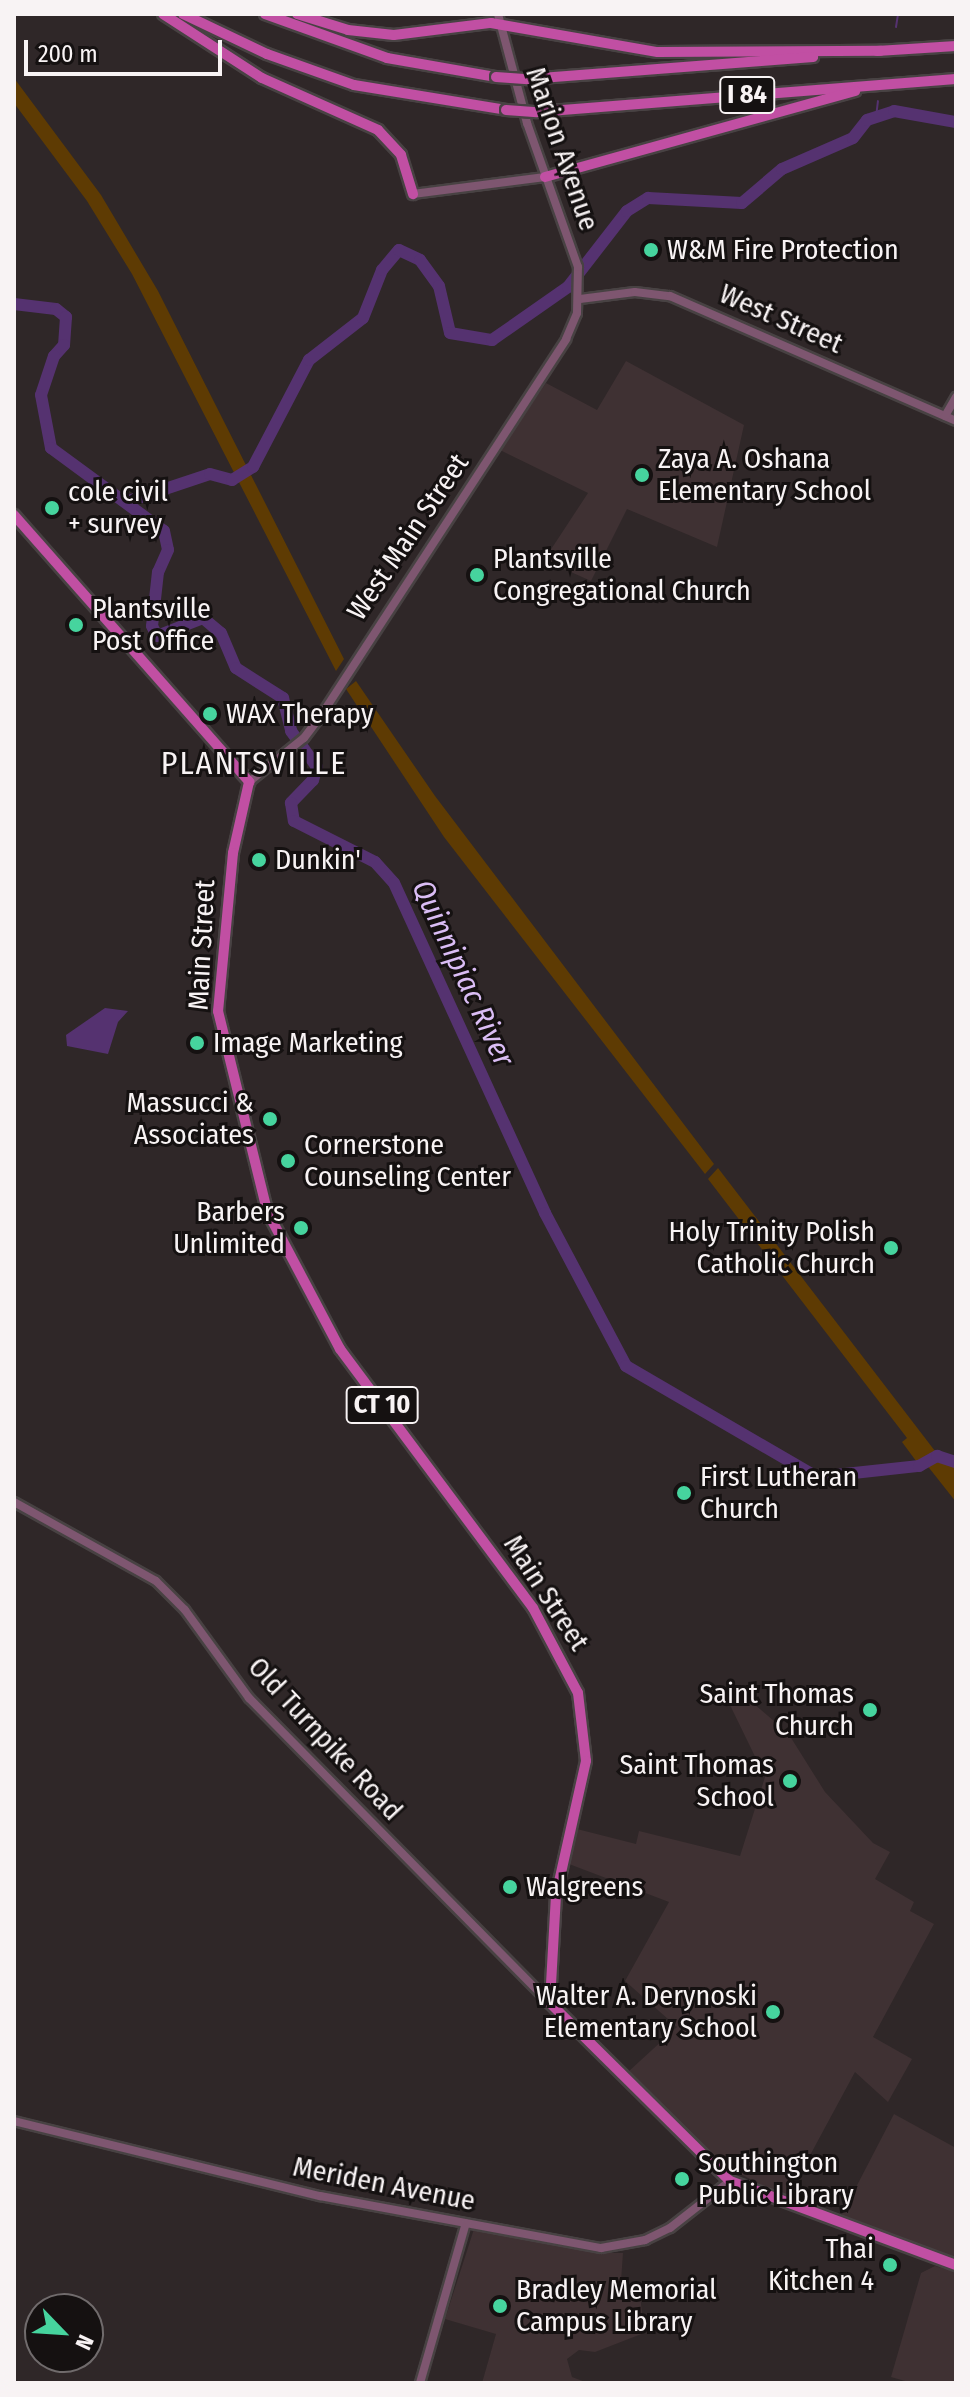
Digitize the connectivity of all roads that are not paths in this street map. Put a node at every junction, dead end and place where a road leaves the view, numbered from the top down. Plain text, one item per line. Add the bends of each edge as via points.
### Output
1 (163, 14) edge
2 (183, 14) edge
3 (265, 14) edge
4 (297, 14) edge
5 (499, 19) edge
6 (956, 46) edge
7 (881, 51) junction
8 (956, 79) edge
9 (918, 80) junction
10 (545, 177) junction
11 (413, 194) joint
12 (580, 299) junction
13 (956, 397) edge
14 (945, 416) junction
15 (956, 421) edge
16 (14, 515) edge
17 (249, 782) junction
18 (14, 1502) edge
19 (550, 2003) junction
20 (14, 2121) edge
21 (730, 2181) junction
22 (466, 2223) junction
23 (956, 2265) edge
24 (420, 2383) edge

1 - 11 highway via 262,78 378,130 401,155
2 - 9 highway, I 84, bridge via 267,54 341,81 403,97 506,110 537,112
3 - 7 highway, I 84, bridge via 387,58 528,79
4 - 5 highway via 348,30 394,35
5 - 7 highway via 649,52
5 - 10 main road, Marion Avenue
6 - 7 highway, I 84
8 - 9 highway, I 84
9 - 10 highway via 815,99
10 - 11 main road
10 - 12 main road, Marion Avenue via 578,269
12 - 14 main road, West Street via 635,292 670,296
12 - 17 main road, West Main Street via 566,339 304,738
13 - 14 main road
14 - 15 main road, West Street
16 - 17 highway
17 - 19 highway, Main Street / CT 10 via 233,853 218,1011 267,1211 340,1349 533,1608 578,1693 585,1718 586,1761 556,1895
18 - 19 main road, Old Turnpike Road via 156,1581 185,1610 249,1698
19 - 21 highway
20 - 22 main road, Meriden Avenue via 320,2196
21 - 22 main road, Meriden Avenue via 670,2228 613,2248
21 - 23 highway
22 - 24 main road

